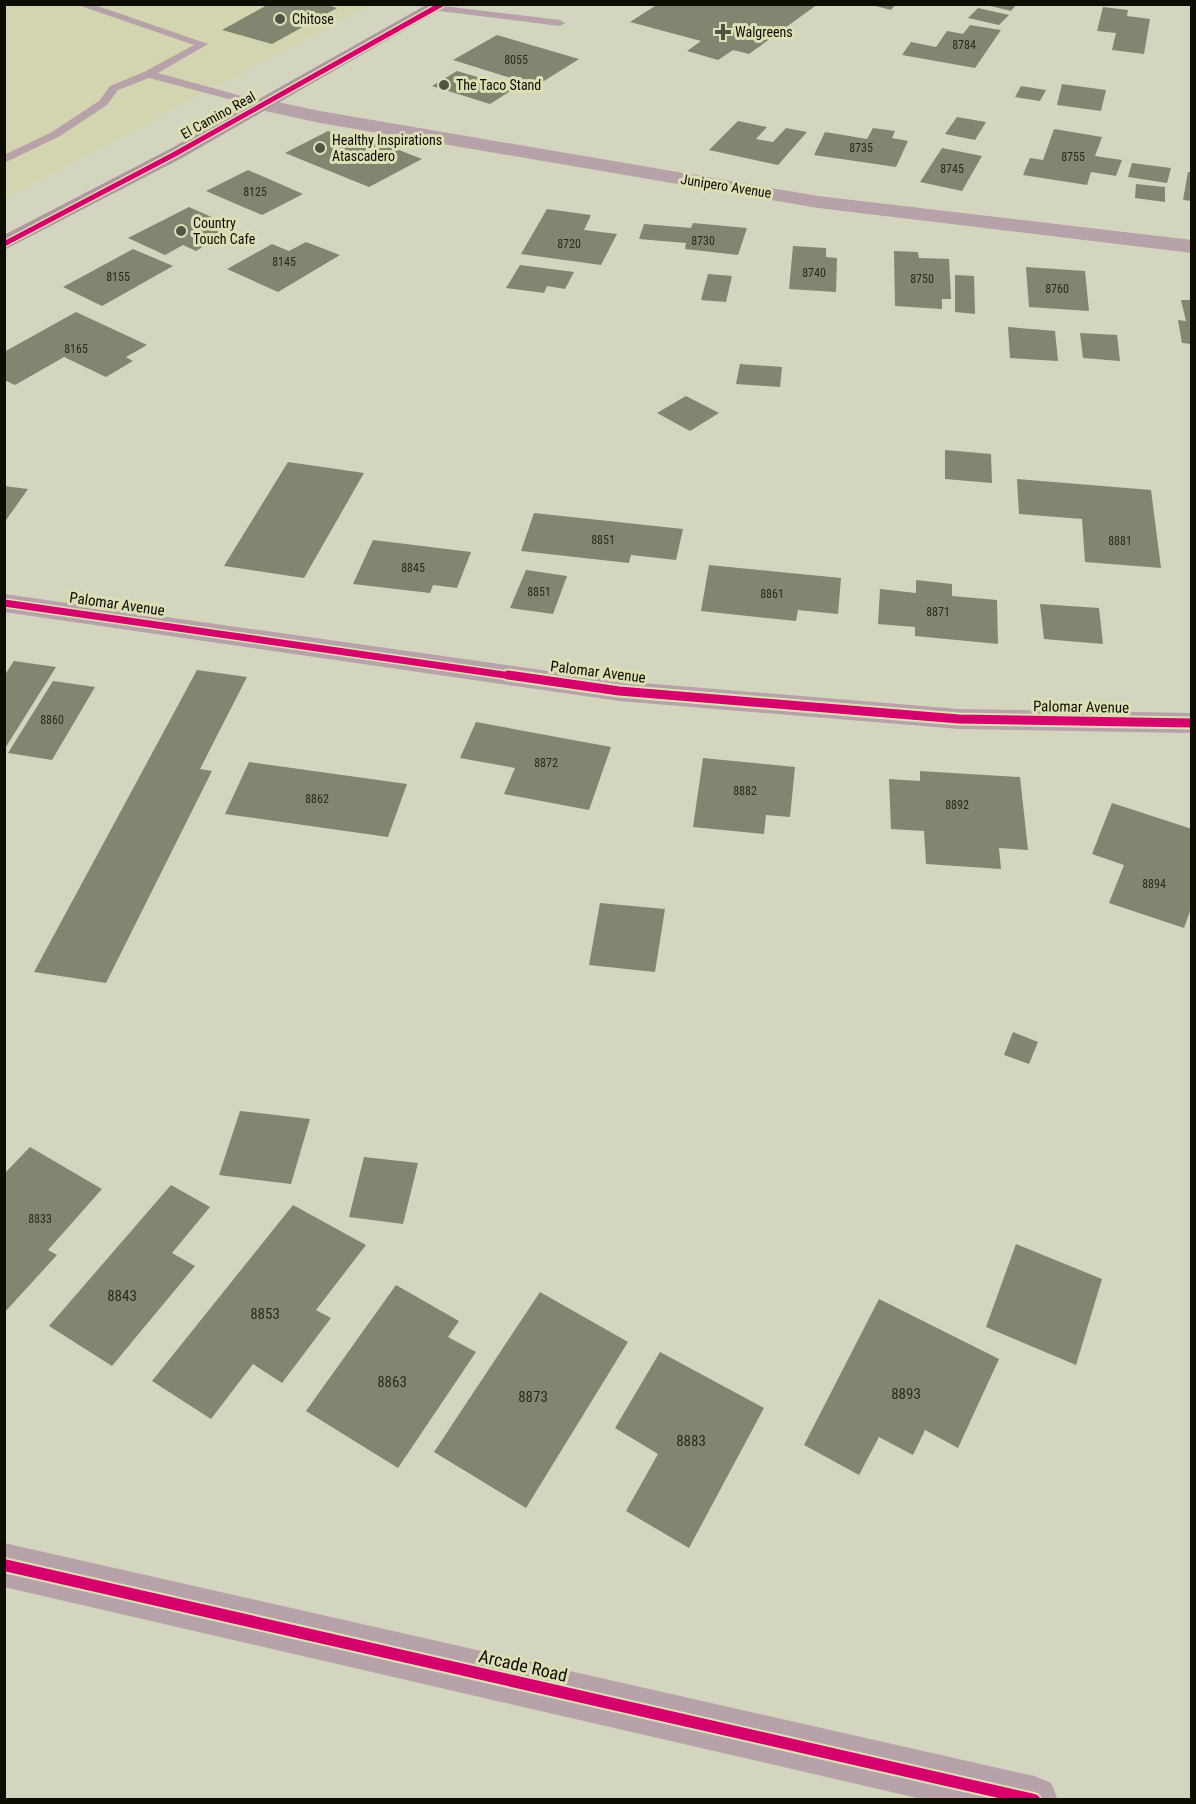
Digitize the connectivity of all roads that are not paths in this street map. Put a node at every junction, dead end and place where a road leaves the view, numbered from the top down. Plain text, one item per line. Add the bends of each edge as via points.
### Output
1 (85, 4) edge
2 (438, 6) edge
3 (535, 9) dead end
4 (147, 74) junction
5 (263, 105) junction
6 (4, 160) edge
7 (4, 244) edge
8 (1191, 247) edge
9 (4, 603) edge
10 (1191, 723) edge
11 (4, 1565) edge
12 (1034, 1800) edge

1 - 4 lane via 203,44
2 - 3 lane via 560,23
2 - 5 main road, El Camino Real
4 - 5 lane
4 - 6 lane via 114,88 103,103 56,134
5 - 7 main road, El Camino Real
5 - 8 street, Junipero Avenue via 818,202
9 - 10 street, Palomar Avenue via 619,691 959,719
11 - 12 street, Arcade Road

